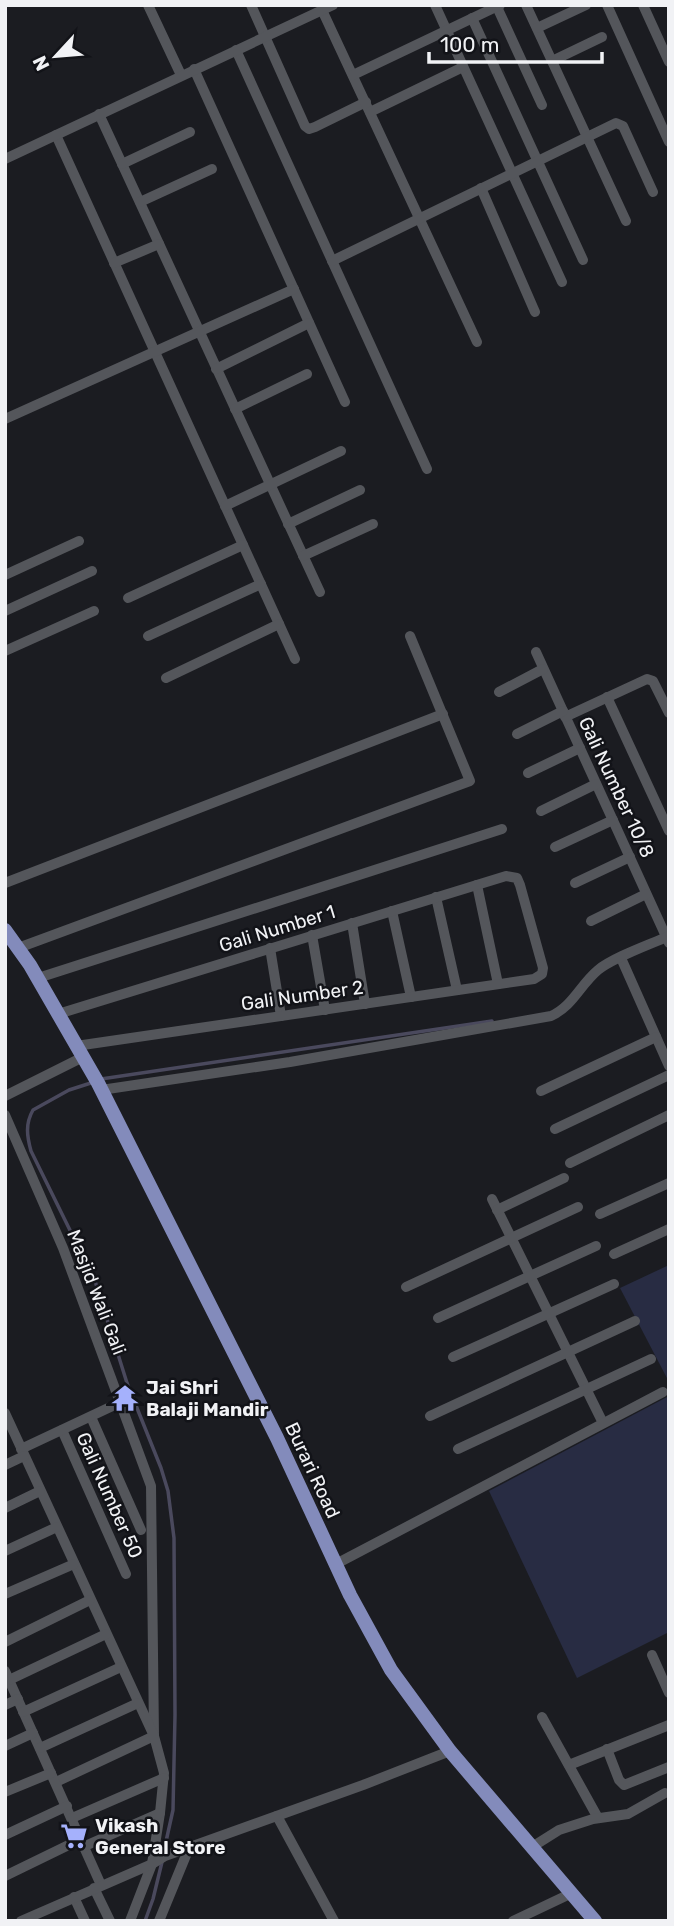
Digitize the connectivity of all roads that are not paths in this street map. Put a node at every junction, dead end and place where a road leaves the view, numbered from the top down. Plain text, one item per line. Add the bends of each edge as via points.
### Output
1 (251, 5) edge
2 (435, 5) edge
3 (526, 5) edge
4 (586, 5) edge
5 (607, 5) edge
6 (643, 5) edge
7 (498, 6) edge
8 (153, 7) edge
9 (328, 8) edge
10 (472, 18) junction
11 (537, 28) junction
12 (446, 29) junction
13 (266, 36) junction
14 (602, 37) dead end
15 (236, 50) junction
16 (552, 61) junction
17 (669, 62) edge
18 (463, 67) junction
19 (194, 69) junction
20 (181, 75) junction
21 (353, 75) junction
22 (542, 105) dead end
23 (368, 107) junction
24 (99, 114) junction
25 (191, 132) dead end
26 (56, 135) junction
27 (587, 136) junction
28 (669, 142) edge
29 (5, 159) edge
30 (536, 161) junction
31 (122, 164) junction
32 (212, 169) dead end
33 (512, 174) junction
34 (481, 188) junction
35 (653, 191) dead end
36 (139, 202) junction
37 (419, 217) junction
38 (626, 221) dead end
39 (159, 244) junction
40 (583, 260) dead end
41 (332, 261) junction
42 (114, 263) junction
43 (562, 282) dead end
44 (293, 289) junction
45 (535, 312) dead end
46 (309, 323) junction
47 (199, 332) junction
48 (477, 342) dead end
49 (154, 351) junction
50 (216, 369) junction
51 (307, 374) dead end
52 (345, 402) dead end
53 (235, 409) junction
54 (5, 419) edge
55 (341, 451) dead end
56 (427, 469) dead end
57 (270, 484) junction
58 (360, 491) dead end
59 (225, 506) junction
60 (288, 524) junction
61 (373, 524) dead end
62 (79, 541) dead end
63 (243, 545) junction
64 (303, 556) junction
65 (92, 571) dead end
66 (5, 575) edge
67 (261, 584) junction
68 (320, 592) dead end
69 (128, 598) dead end
70 (5, 611) edge
71 (94, 611) dead end
72 (279, 624) junction
73 (148, 636) dead end
74 (410, 636) dead end
75 (5, 651) edge
76 (536, 652) dead end
77 (295, 659) dead end
78 (543, 669) junction
79 (166, 678) dead end
80 (499, 692) dead end
81 (607, 697) junction
82 (669, 713) edge
83 (443, 714) junction
84 (564, 714) junction
85 (517, 734) dead end
86 (580, 748) junction
87 (528, 773) dead end
88 (596, 784) junction
89 (541, 811) dead end
90 (613, 820) junction
91 (502, 829) dead end
92 (669, 831) edge
93 (555, 847) dead end
94 (630, 857) junction
95 (5, 883) edge
96 (575, 883) dead end
97 (477, 885) junction
98 (646, 894) junction
99 (436, 897) junction
100 (392, 911) junction
101 (591, 921) dead end
102 (352, 923) junction
103 (312, 935) junction
104 (10, 939) edge
105 (668, 939) edge
106 (270, 948) junction
107 (621, 958) junction
108 (38, 978) junction
109 (534, 979) joint
110 (498, 984) junction
111 (457, 990) junction
112 (411, 997) junction
113 (365, 1004) junction
114 (325, 1010) junction
115 (58, 1014) junction
116 (281, 1016) junction
117 (656, 1038) junction
118 (83, 1057) junction
119 (669, 1066) edge
120 (669, 1075) edge
121 (99, 1086) junction
122 (541, 1091) dead end
123 (5, 1097) edge
124 (5, 1115) edge
125 (669, 1115) edge
126 (555, 1129) dead end
127 (570, 1163) dead end
128 (564, 1178) dead end
129 (669, 1183) edge
130 (578, 1207) dead end
131 (600, 1214) dead end
132 (669, 1229) edge
133 (511, 1238) junction
134 (596, 1246) dead end
135 (614, 1254) dead end
136 (530, 1276) junction
137 (614, 1284) dead end
138 (406, 1287) dead end
139 (548, 1313) junction
140 (438, 1318) dead end
141 (635, 1321) dead end
142 (567, 1352) junction
143 (453, 1357) dead end
144 (651, 1360) dead end
145 (586, 1388) junction
146 (663, 1392) dead end
147 (121, 1402) junction
148 (430, 1416) dead end
149 (91, 1417) junction
150 (6, 1418) edge
151 (603, 1423) junction
152 (62, 1430) junction
153 (458, 1449) dead end
154 (23, 1452) junction
155 (5, 1465) edge
156 (40, 1491) junction
157 (5, 1508) edge
158 (57, 1527) junction
159 (141, 1530) dead end
160 (5, 1551) edge
161 (74, 1564) junction
162 (336, 1564) junction
163 (126, 1574) dead end
164 (5, 1594) edge
165 (90, 1600) junction
166 (106, 1634) junction
167 (5, 1642) edge
168 (652, 1655) dead end
169 (121, 1667) junction
170 (7, 1676) edge
171 (669, 1693) edge
172 (18, 1699) junction
173 (138, 1703) junction
174 (5, 1705) edge
175 (23, 1712) junction
176 (542, 1717) dead end
177 (669, 1724) edge
178 (33, 1733) junction
179 (153, 1736) junction
180 (5, 1746) edge
181 (40, 1748) junction
182 (607, 1749) junction
183 (450, 1751) junction
184 (569, 1765) junction
185 (669, 1767) edge
186 (54, 1778) junction
187 (164, 1778) junction
188 (5, 1792) edge
189 (666, 1793) dead end
190 (67, 1807) junction
191 (160, 1813) junction
192 (277, 1816) junction
193 (72, 1818) junction
194 (598, 1818) junction
195 (5, 1835) edge
196 (83, 1843) junction
197 (532, 1847) junction
198 (184, 1849) junction
199 (152, 1864) junction
200 (5, 1876) edge
201 (98, 1887) junction
202 (572, 1893) junction
203 (74, 1897) junction
204 (38, 1917) edge
205 (22, 1921) edge
206 (85, 1921) edge
207 (110, 1921) edge
208 (130, 1921) edge
209 (159, 1921) edge
210 (334, 1921) edge
211 (513, 1921) edge
212 (595, 1921) edge

1 - 13 street
2 - 12 street
3 - 11 street
4 - 11 street
5 - 28 street
6 - 17 street
7 - 10 street
7 - 22 street
8 - 20 street
9 - 13 street
9 - 21 street
10 - 12 street
10 - 30 street
11 - 16 street
12 - 18 street
12 - 21 street
13 - 15 street
13 - 23 street via 309,129
14 - 16 street
15 - 19 street
15 - 41 street
16 - 27 street
18 - 23 street
18 - 33 street
19 - 20 street
19 - 44 street
20 - 24 street
21 - 23 street
23 - 37 street
24 - 26 street
24 - 31 street
25 - 31 street
26 - 29 street
26 - 42 street
27 - 30 street
27 - 35 street via 620,123
27 - 38 street
30 - 33 street
30 - 40 street
31 - 36 street
32 - 36 street
33 - 34 street
33 - 43 street
34 - 37 street
34 - 45 street
36 - 39 street
37 - 41 street
37 - 48 street
39 - 42 street
39 - 47 street
41 - 56 street
42 - 49 street
44 - 46 street
44 - 47 street
46 - 50 street
46 - 52 street
47 - 49 street
47 - 50 street
49 - 54 street
49 - 59 street
50 - 53 street
51 - 53 street
53 - 57 street
55 - 57 street
57 - 59 street
57 - 60 street
58 - 60 street
59 - 63 street
60 - 64 street
61 - 64 street
62 - 66 street
63 - 67 street
63 - 69 street
64 - 68 street
65 - 70 street
67 - 72 street
67 - 73 street
71 - 75 street
72 - 77 street
72 - 79 street
74 - 83 street
76 - 78 street, Gali Number 10/8
78 - 80 street
78 - 84 street, Gali Number 10/8
81 - 82 street via 647,679 653,681
81 - 84 street
81 - 92 street
83 - 95 street
83 - 104 street via 470,776 466,784
84 - 85 street
84 - 86 street, Gali Number 10/8
86 - 87 street
86 - 88 street, Gali Number 10/8
88 - 89 street
88 - 90 street, Gali Number 10/8
90 - 93 street
90 - 94 street, Gali Number 10/8
91 - 108 street
94 - 96 street
94 - 98 street, Gali Number 10/8
97 - 99 street, Gali Number 1
97 - 109 street, Gali Number 1 via 506,876 517,878 543,968
97 - 110 street
98 - 101 street
98 - 105 street, Gali Number 10/8
99 - 100 street, Gali Number 1
99 - 111 street
100 - 102 street, Gali Number 1
100 - 112 street
102 - 103 street, Gali Number 1
102 - 113 street
103 - 106 street, Gali Number 1
103 - 114 street
104 - 108 main road, Burari Road
105 - 107 street
106 - 115 street, Gali Number 1
106 - 116 street
107 - 117 street
107 - 121 street via 595,972 571,1003 551,1016 290,1062
108 - 115 main road, Burari Road
109 - 110 street, Gali Number 2
110 - 111 street, Gali Number 2
111 - 112 street, Gali Number 2
112 - 113 street, Gali Number 2
113 - 114 street, Gali Number 2
114 - 116 street, Gali Number 2
115 - 118 main road, Burari Road
116 - 118 street, Gali Number 2
117 - 119 street
117 - 122 street
118 - 121 main road, Burari Road
118 - 123 street, Gali Number 2
120 - 126 street
121 - 162 main road, Burari Road
124 - 147 street, Masjid Wali Gali via 63,1248
125 - 127 street
128 - 133 street via 495,1204
129 - 131 street
130 - 133 street
132 - 135 street
133 - 136 street
133 - 138 street
134 - 136 street
136 - 139 street
136 - 140 street
137 - 139 street
139 - 142 street
139 - 143 street
141 - 142 street
142 - 145 street
142 - 148 street
144 - 145 street
145 - 151 street
145 - 153 street
146 - 151 street
147 - 149 street, Gali Number 50
147 - 179 street, Masjid Wali Gali via 151,1486
149 - 152 street, Gali Number 50
149 - 159 street
150 - 154 street
151 - 162 street
152 - 154 street, Gali Number 50
152 - 163 street, Gali Number 50
154 - 155 street, Gali Number 50
154 - 156 street
156 - 157 street
156 - 158 street
158 - 160 street
158 - 161 street
161 - 164 street
161 - 165 street
162 - 183 main road, Burari Road via 391,1670
165 - 166 street
165 - 167 street
166 - 169 street
166 - 170 street
168 - 171 street
169 - 173 street
169 - 175 street
170 - 172 street
172 - 174 street
172 - 175 street
173 - 179 street
173 - 181 street
175 - 178 street
176 - 184 street
177 - 182 street
178 - 180 street
178 - 181 street
179 - 186 street
179 - 187 street
181 - 186 street
182 - 184 street
182 - 185 street via 624,1785
183 - 192 street
183 - 197 main road, Burari Road
184 - 194 street
186 - 188 street
186 - 190 street
187 - 191 street
187 - 193 street
189 - 194 street via 628,1814
190 - 193 street
190 - 195 street
191 - 196 street
191 - 199 street
192 - 198 street
192 - 210 street
193 - 196 street
194 - 197 street via 559,1830
196 - 200 street
196 - 201 street
197 - 202 main road, Burari Road
198 - 199 street
198 - 209 street
199 - 201 street
199 - 208 street
201 - 203 street
201 - 207 street
202 - 211 street
202 - 212 main road, Burari Road
203 - 204 street
203 - 206 street
204 - 205 street

